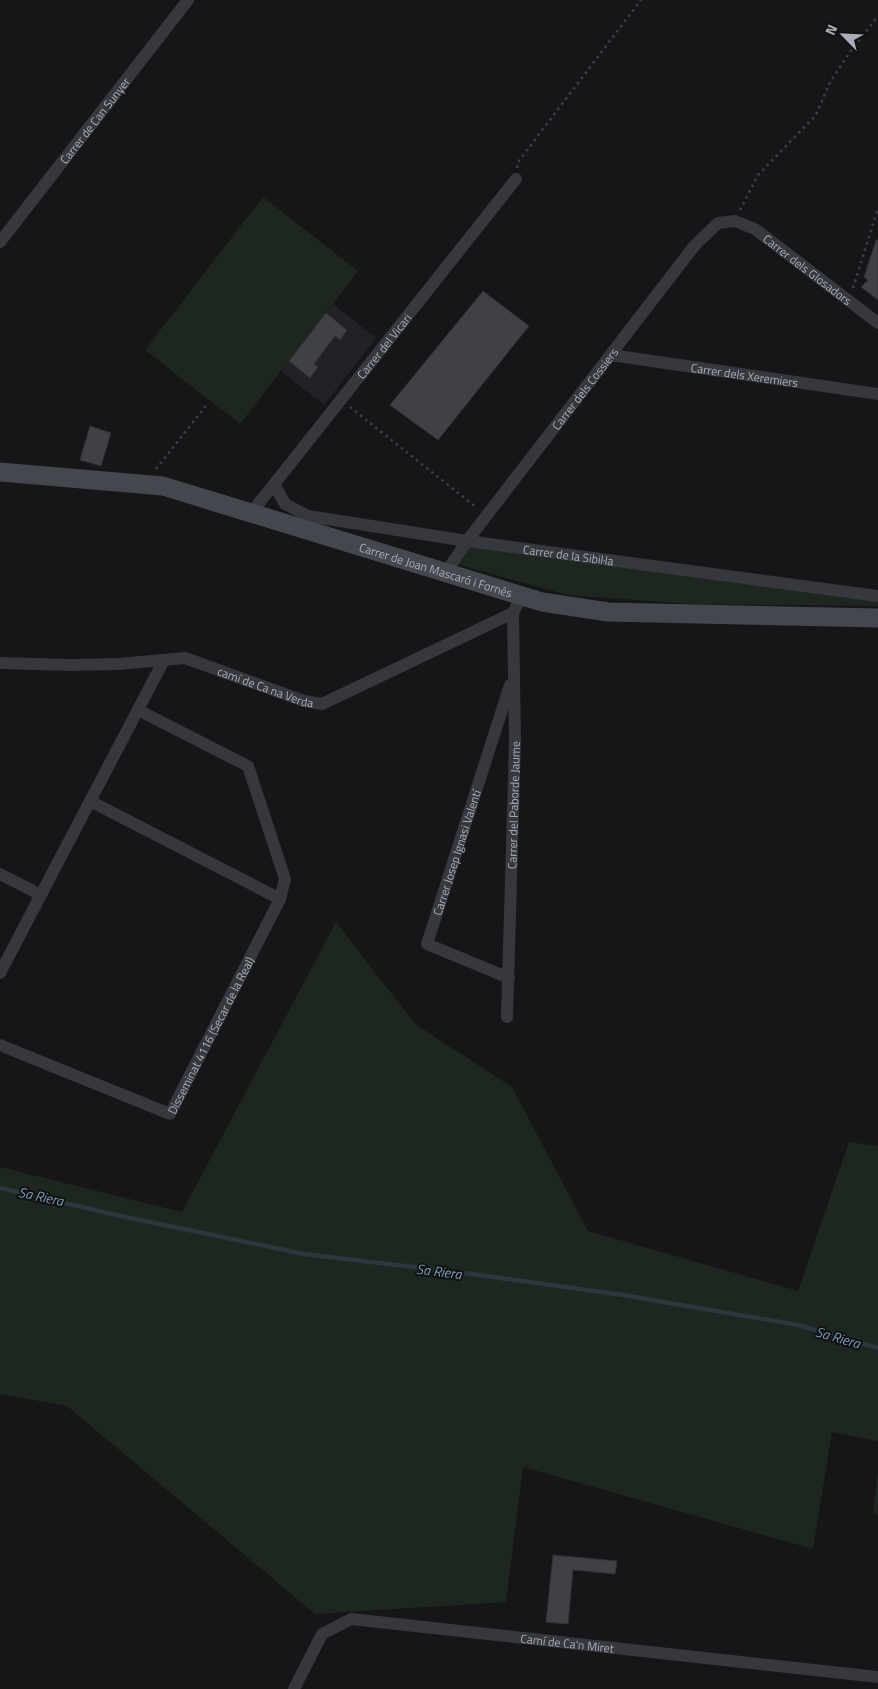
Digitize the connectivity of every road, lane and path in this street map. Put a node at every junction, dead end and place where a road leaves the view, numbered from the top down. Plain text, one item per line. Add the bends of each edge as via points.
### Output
1 (188, 0) edge
2 (640, 0) edge
3 (878, 16) edge
4 (516, 179) joint
5 (878, 208) edge
6 (735, 220) junction
7 (0, 242) edge
8 (848, 302) junction
9 (878, 323) edge
10 (611, 355) junction
11 (878, 394) edge
12 (341, 400) junction
13 (208, 403) dead end
14 (0, 472) edge
15 (144, 484) junction
16 (274, 484) junction
17 (252, 512) junction
18 (487, 516) junction
19 (467, 541) junction
20 (446, 572) junction
21 (522, 596) junction
22 (878, 596) edge
23 (513, 613) junction
24 (878, 618) edge
25 (164, 660) junction
26 (0, 663) edge
27 (513, 676) junction
28 (138, 710) junction
29 (90, 801) junction
30 (0, 874) edge
31 (41, 895) junction
32 (280, 899) junction
33 (0, 973) edge
34 (509, 978) junction
35 (507, 1017) dead end
36 (0, 1045) edge
37 (878, 1677) edge
38 (294, 1689) edge

1 - 7 street, Carrer de Can Sunyer
2 - 4 path via 518,162
3 - 6 path via 830,82 816,115 758,175
4 - 12 street, Carrer del Vicari
5 - 8 path
6 - 8 street, Carrer dels Glosadors via 755,229
6 - 10 street, Carrer dels Cossiers via 718,224 695,245
8 - 9 street, Carrer dels Glosadors
10 - 11 street, Carrer dels Xeremiers
10 - 18 street, Carrer dels Cossiers
12 - 16 street, Carrer del Vicari
12 - 18 path
13 - 15 path
14 - 15 street, Carrer de Joan Mascaró i Fornés
15 - 17 street, Carrer de Joan Mascaró i Fornés via 163,486
16 - 17 street, Carrer del Vicari
16 - 19 street, Carrer de la Sibil·la via 284,504 308,516
17 - 20 street, Carrer de Joan Mascaró i Fornés
18 - 19 street, Carrer dels Cossiers
19 - 20 street, Carrer dels Cossiers
19 - 22 street, Carrer de la Sibil·la
20 - 21 street, Carrer de Joan Mascaró i Fornés
21 - 23 street, Carrer del Paborde Jaume
21 - 24 street, Carrer de Joan Mascaró i Fornés via 608,612
23 - 25 street, camí de Ca na Verda via 322,704 304,701 185,658
23 - 27 street, Carrer del Paborde Jaume
25 - 26 street, camí de Ca na Verda via 80,665
25 - 28 street
27 - 34 street, Carrer del Paborde Jaume via 515,742
27 - 34 street, Carrer Josep Ignasi Valentí via 427,944
28 - 29 street
28 - 32 street, Disseminat 4116 (Secar de la Real) via 248,766 285,879
29 - 31 street
29 - 32 street
30 - 31 street
31 - 33 street
32 - 36 street, Disseminat 4116 (Secar de la Real) via 170,1114
34 - 35 street, Carrer del Paborde Jaume
37 - 38 street, Camí de Ca'n Miret via 351,1619 322,1634

